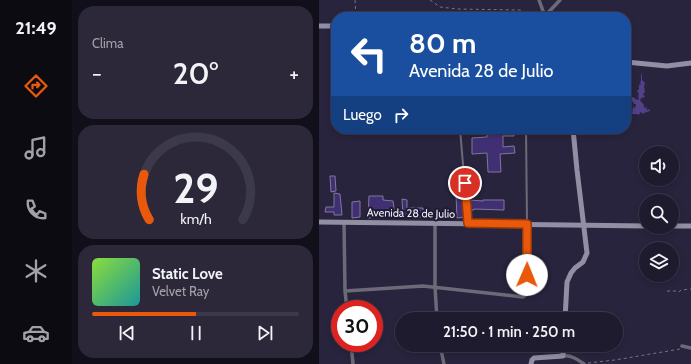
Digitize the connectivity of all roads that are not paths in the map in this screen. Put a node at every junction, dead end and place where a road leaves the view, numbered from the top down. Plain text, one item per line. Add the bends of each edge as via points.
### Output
1 (539, 0) edge
2 (560, 0) edge
3 (543, 12) edge
4 (549, 12) edge
5 (319, 26) edge
6 (331, 26) edge
7 (631, 62) edge
8 (691, 64) edge
9 (460, 134) edge
10 (525, 134) edge
11 (574, 134) edge
12 (319, 222) edge
13 (344, 222) junction
14 (435, 223) junction
15 (468, 223) junction
16 (527, 224) junction
17 (583, 226) junction
18 (639, 226) edge
19 (679, 226) edge
20 (691, 226) edge
21 (435, 287) junction
22 (345, 291) junction
23 (346, 300) edge
24 (437, 312) edge
25 (565, 312) edge
26 (684, 346) road end
27 (691, 348) edge
28 (352, 352) edge
29 (441, 352) edge
30 (563, 352) edge
31 (563, 356) junction
32 (353, 364) edge
33 (444, 364) edge
34 (531, 364) edge
35 (584, 364) edge

1 - 3 street
2 - 4 street
5 - 6 street
7 - 8 street via 667,66
9 - 15 lane
10 - 16 lane
11 - 17 street
12 - 13 street, Avenida 28 de Julio
13 - 14 street, Avenida 28 de Julio
13 - 22 street
14 - 15 street, Avenida 28 de Julio
14 - 21 street
15 - 16 street, Avenida 28 de Julio
16 - 17 street, Avenida 28 de Julio
16 - 21 street via 526,296
17 - 18 street, Avenida 28 de Julio
17 - 25 street via 587,253 567,282
19 - 20 street
21 - 22 street
21 - 24 street
22 - 23 street
26 - 27 street
28 - 32 street
29 - 33 street
30 - 31 street
31 - 34 street via 534,358
31 - 35 street via 570,356

